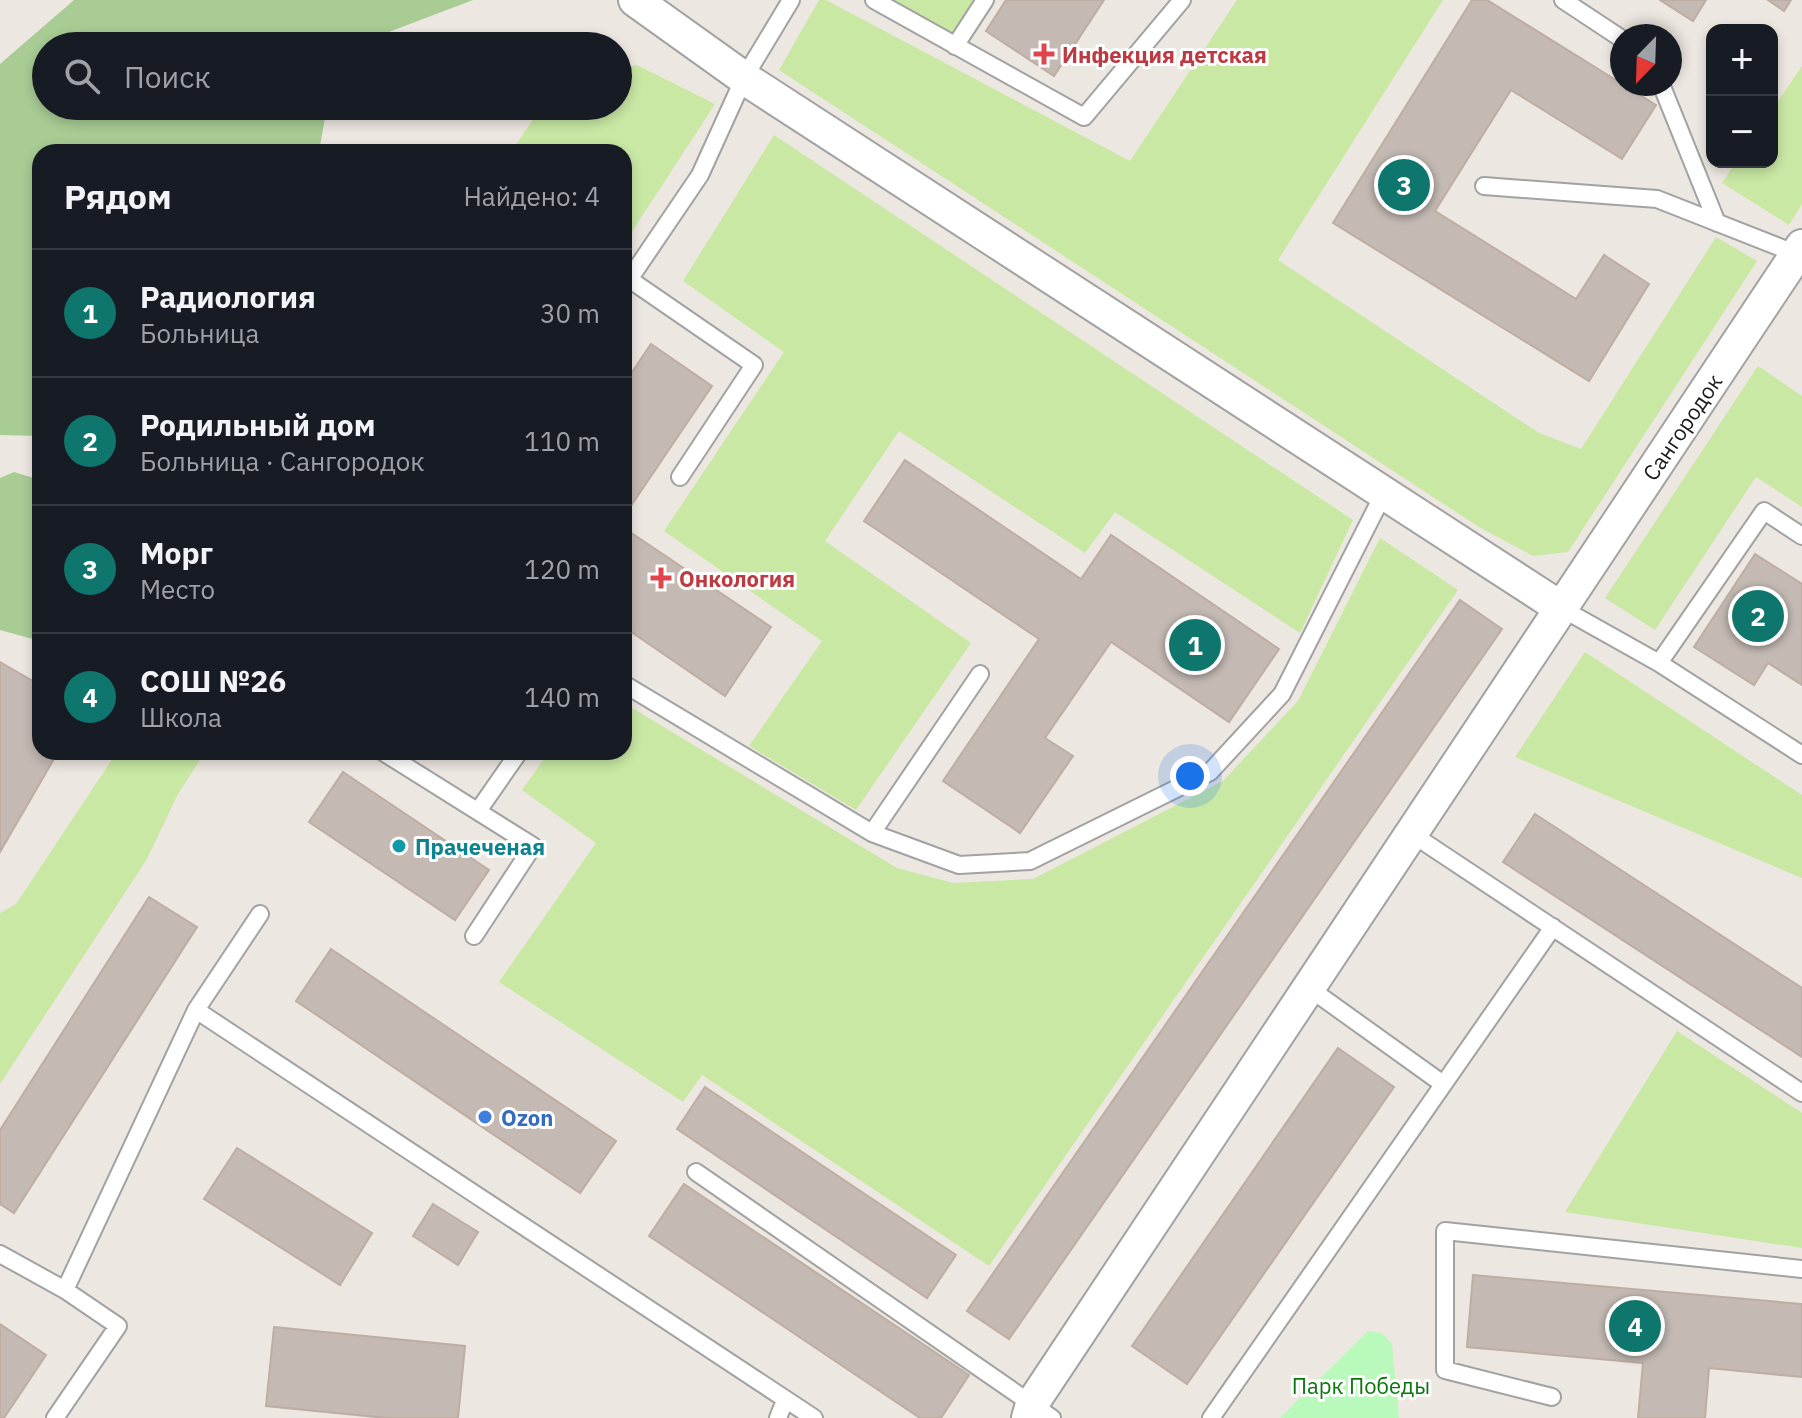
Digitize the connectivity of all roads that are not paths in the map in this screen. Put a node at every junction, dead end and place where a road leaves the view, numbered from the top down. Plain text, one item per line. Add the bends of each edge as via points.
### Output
1 (635, 0) edge
2 (791, 0) edge
3 (874, 0) edge
4 (985, 0) edge
5 (1182, 0) edge
6 (1563, 0) edge
7 (1610, 31) edge
8 (955, 46) junction
9 (744, 78) junction
10 (1666, 96) edge
11 (1484, 186) dead end
12 (1717, 223) junction
13 (1800, 249) edge
14 (632, 276) edge
15 (632, 286) edge
16 (680, 477) dead end
17 (1384, 493) junction
18 (1802, 536) edge
19 (1561, 608) junction
20 (1659, 663) junction
21 (980, 674) dead end
22 (632, 689) edge
23 (1802, 755) edge
24 (396, 760) edge
25 (513, 760) edge
26 (478, 811) junction
27 (872, 833) junction
28 (1412, 834) junction
29 (260, 914) dead end
30 (1553, 927) junction
31 (474, 936) dead end
32 (1309, 988) junction
33 (196, 1010) junction
34 (1443, 1084) junction
35 (1802, 1093) edge
36 (696, 1172) dead end
37 (0, 1254) edge
38 (1802, 1269) edge
39 (65, 1290) junction
40 (1552, 1397) dead end
41 (785, 1400) junction
42 (1037, 1413) edge
43 (55, 1418) edge
44 (778, 1418) edge
45 (814, 1418) edge
46 (1211, 1418) edge

1 - 9 street
2 - 9 lane
3 - 8 lane
4 - 8 lane
5 - 8 lane via 1084,117
6 - 7 lane
9 - 14 lane via 700,175
9 - 17 street
10 - 12 lane
11 - 12 lane via 1657,199
12 - 13 lane
13 - 19 street, Сангородок
15 - 16 lane via 754,365
17 - 19 street
17 - 27 lane via 1282,694 1210,772 1030,861 959,865
18 - 20 lane via 1764,511
19 - 20 lane
19 - 28 street, Сангородок
20 - 23 lane
21 - 27 lane
22 - 27 lane
24 - 26 lane
25 - 26 lane
26 - 31 lane via 533,846
28 - 30 lane
28 - 32 street, Сангородок
29 - 33 lane
30 - 34 lane
30 - 35 lane
32 - 34 lane
32 - 42 street, Сангородок
33 - 39 lane
33 - 41 lane
34 - 46 lane
36 - 42 lane
37 - 39 lane
38 - 40 lane via 1445,1231 1445,1370
39 - 43 lane via 118,1326
41 - 44 lane
41 - 45 lane

